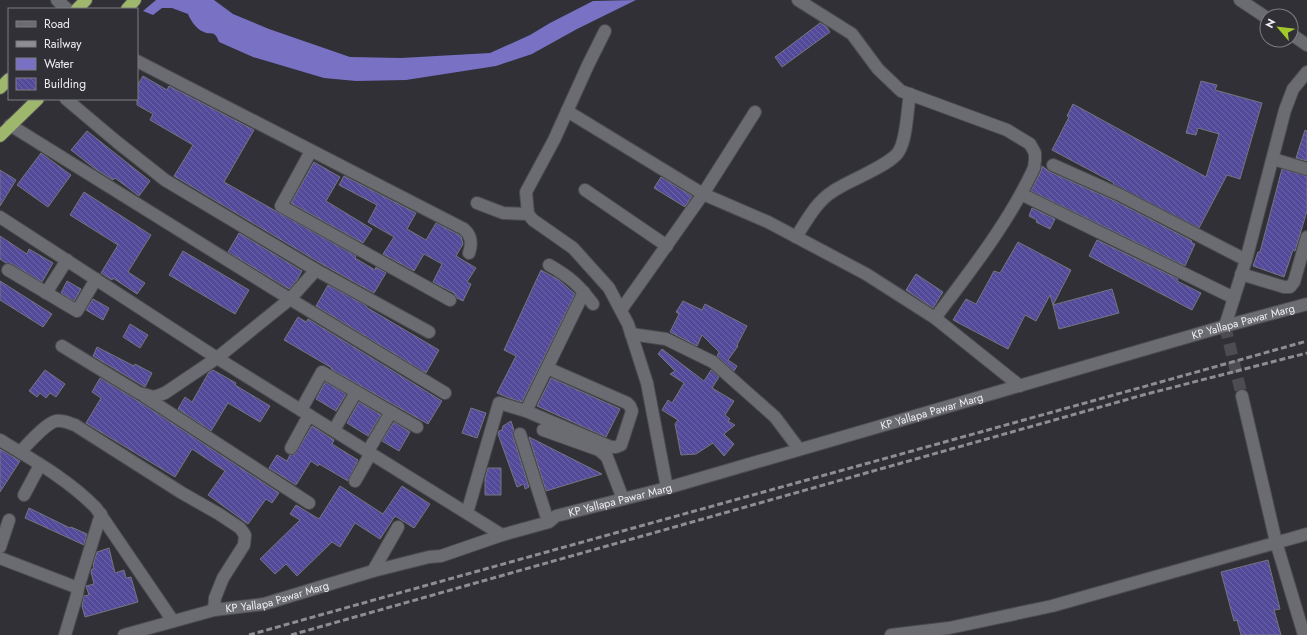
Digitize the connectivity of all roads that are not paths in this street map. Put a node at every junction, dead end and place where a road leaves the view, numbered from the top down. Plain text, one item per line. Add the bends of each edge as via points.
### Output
1 (57, 0) edge
2 (86, 0) edge
3 (135, 0) edge
4 (798, 0) edge
5 (1240, 0) edge
6 (66, 8) edge
7 (78, 8) edge
8 (128, 8) edge
9 (1259, 13) edge
10 (605, 31) dead end
11 (138, 61) edge
12 (1307, 72) edge
13 (8, 80) edge
14 (0, 88) edge
15 (910, 94) junction
16 (37, 100) edge
17 (67, 100) edge
18 (567, 111) junction
19 (755, 112) dead end
20 (10, 125) junction
21 (0, 136) edge
22 (312, 151) junction
23 (1273, 159) junction
24 (1053, 165) dead end
25 (1307, 169) edge
26 (585, 190) dead end
27 (703, 194) junction
28 (1021, 194) junction
29 (477, 203) dead end
30 (528, 214) junction
31 (0, 217) edge
32 (796, 237) junction
33 (1307, 237) edge
34 (666, 246) junction
35 (469, 253) dead end
36 (67, 260) junction
37 (1246, 260) junction
38 (549, 265) dead end
39 (8, 270) dead end
40 (316, 270) junction
41 (1241, 274) junction
42 (96, 279) junction
43 (46, 292) junction
44 (584, 292) junction
45 (1234, 298) junction
46 (290, 299) junction
47 (450, 300) dead end
48 (594, 304) dead end
49 (1307, 304) edge
50 (621, 310) junction
51 (935, 318) junction
52 (1225, 326) junction
53 (429, 332) dead end
54 (631, 334) junction
55 (62, 346) dead end
56 (217, 358) junction
57 (547, 368) junction
58 (1020, 386) junction
59 (356, 392) junction
60 (139, 393) junction
61 (445, 393) dead end
62 (1242, 396) tunnel mouth
63 (526, 411) junction
64 (305, 412) junction
65 (391, 412) junction
66 (417, 427) dead end
67 (334, 430) junction
68 (543, 430) dead end
69 (520, 434) dead end
70 (0, 440) edge
71 (291, 448) dead end
72 (799, 450) junction
73 (20, 452) junction
74 (370, 452) junction
75 (40, 465) junction
76 (355, 481) dead end
77 (667, 488) junction
78 (24, 495) dead end
79 (623, 499) junction
80 (309, 503) dead end
81 (467, 512) junction
82 (101, 514) junction
83 (551, 516) junction
84 (9, 520) dead end
85 (398, 527) dead end
86 (499, 533) junction
87 (1307, 534) edge
88 (1276, 542) junction
89 (0, 547) edge
90 (0, 558) edge
91 (373, 571) junction
92 (78, 588) junction
93 (214, 610) junction
94 (173, 621) junction
95 (65, 635) edge
96 (124, 635) edge
97 (891, 635) edge
98 (1304, 635) edge

1 - 6 street
2 - 7 highway
3 - 8 highway
4 - 15 street via 852,34 878,69 900,91
5 - 9 street
10 - 18 street
11 - 22 street
12 - 23 street via 1294,89 1285,110
13 - 14 highway
15 - 28 street via 1007,130 1030,144 1036,160
15 - 32 street via 904,137 899,152 890,160 830,192 816,206
16 - 20 highway
17 - 40 street via 165,180
18 - 27 street
18 - 30 street via 526,192
19 - 27 street
20 - 21 highway
20 - 46 street
22 - 35 street via 464,229 471,237
22 - 47 street via 281,206
23 - 25 street
23 - 37 street
24 - 37 street via 1118,194
26 - 34 street
27 - 32 street
27 - 34 street
28 - 45 street
28 - 51 street via 979,260
29 - 30 street via 504,213
30 - 50 street via 573,248 609,288
31 - 36 street
32 - 51 street via 866,274
33 - 41 street via 1294,282 1290,287
34 - 50 street
36 - 42 street
36 - 43 street
37 - 41 street
38 - 44 street via 577,283
39 - 43 street
40 - 46 street
40 - 53 street
41 - 45 street
42 - 43 street via 77,311
42 - 56 street
44 - 48 street
44 - 57 street
45 - 52 street
46 - 56 street
46 - 61 street
49 - 52 street, KP Yallapa Pawar Marg
50 - 54 street
51 - 58 street
52 - 58 street, KP Yallapa Pawar Marg
54 - 72 street via 666,339 713,362 775,417
54 - 77 street via 647,383
55 - 60 street
56 - 60 street via 165,393 154,397
56 - 64 street
57 - 63 street
57 - 63 street via 630,406 632,411 621,445 611,447
58 - 72 street, KP Yallapa Pawar Marg
59 - 64 street via 322,372
59 - 65 street
59 - 67 street
60 - 80 street
62 - 88 street
63 - 81 street via 499,403
64 - 67 street
64 - 71 street
65 - 66 street
65 - 74 street
67 - 74 street
68 - 79 street via 599,450 607,457
69 - 83 street
70 - 73 street
72 - 77 street, KP Yallapa Pawar Marg
73 - 75 street
73 - 93 street via 46,427 55,421 65,421 240,528 245,535 244,545 222,578
74 - 76 street
74 - 81 street
75 - 78 street
75 - 82 street via 83,494
77 - 79 street, KP Yallapa Pawar Marg
79 - 83 street, KP Yallapa Pawar Marg
81 - 86 street
82 - 92 street
82 - 94 street
83 - 86 street, KP Yallapa Pawar Marg via 549,522
84 - 89 street
85 - 91 street
86 - 91 street, KP Yallapa Pawar Marg via 441,556
87 - 88 street
88 - 97 street via 1052,606 949,628
88 - 98 street
90 - 92 street
91 - 93 street, KP Yallapa Pawar Marg via 264,604
92 - 95 street
93 - 94 street, KP Yallapa Pawar Marg
94 - 96 street, KP Yallapa Pawar Marg

